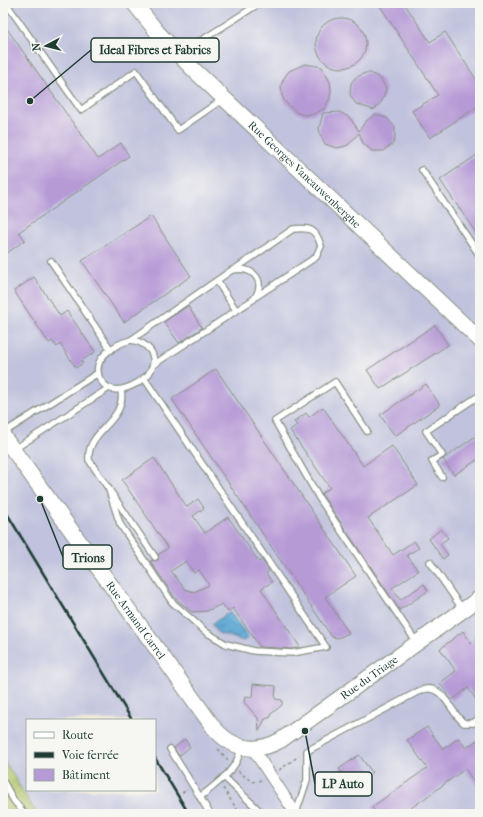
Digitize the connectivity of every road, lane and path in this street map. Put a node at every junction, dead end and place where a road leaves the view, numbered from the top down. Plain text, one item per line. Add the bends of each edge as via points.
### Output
1 (6, 3) edge
2 (134, 3) edge
3 (260, 3) edge
4 (179, 55) junction
5 (224, 98) junction
6 (422, 170) dead end
7 (480, 256) edge
8 (51, 261) dead end
9 (232, 270) junction
10 (217, 281) junction
11 (254, 298) junction
12 (236, 310) junction
13 (131, 340) junction
14 (480, 340) edge
15 (111, 350) junction
16 (153, 365) junction
17 (98, 373) junction
18 (144, 378) junction
19 (109, 388) junction
20 (121, 390) junction
21 (480, 395) edge
22 (367, 431) dead end
23 (3, 434) edge
24 (13, 450) junction
25 (442, 477) dead end
26 (108, 487) junction
27 (155, 557) dead end
28 (430, 562) dead end
29 (480, 598) edge
30 (463, 610) junction
31 (417, 643) junction
32 (480, 718) edge
33 (247, 748) junction
34 (170, 749) dead end
35 (224, 777) junction
36 (3, 781) edge
37 (218, 782) junction
38 (200, 797) junction
39 (26, 814) edge
40 (210, 814) edge
41 (240, 814) edge
42 (263, 814) edge
43 (296, 814) edge

1 - 5 lane via 81,110 136,71 178,130
2 - 4 street, Rue Georges Vancauwenberghe
3 - 4 lane
4 - 5 street, Rue Georges Vancauwenberghe
5 - 14 street, Rue Georges Vancauwenberghe
6 - 7 lane
8 - 15 lane
9 - 10 lane
9 - 11 lane via 242,268 251,271 259,282 259,291
9 - 11 lane via 293,229 311,230 318,236 321,246 316,257
10 - 12 lane
10 - 13 lane
11 - 12 lane
12 - 16 lane
13 - 15 lane
13 - 16 lane via 145,344 150,349
15 - 17 lane via 100,360
16 - 18 lane
17 - 19 lane via 103,384
17 - 23 lane
18 - 20 lane
18 - 26 lane via 326,647 292,653 254,651 226,644 206,632 172,602 120,524
19 - 20 lane
19 - 24 lane
20 - 26 lane via 123,399 120,409 90,445 88,451 89,460
21 - 25 lane via 426,431 442,455 432,461
22 - 31 lane via 335,382 275,421 319,498
23 - 24 street, Rue Armand Carrel
24 - 33 street, Rue Armand Carrel via 214,728 227,741
26 - 27 lane
28 - 30 lane
29 - 30 street, Rue du Triage
30 - 31 street, Rue du Triage
31 - 33 street, Rue du Triage via 281,740 266,747
32 - 43 lane via 470,724 464,723 440,692 430,688 419,691 307,751 307,780
33 - 35 lane
33 - 43 street
34 - 38 lane
35 - 37 lane
35 - 42 lane
36 - 39 lane via 14,801
37 - 38 lane
37 - 41 path
38 - 40 lane

